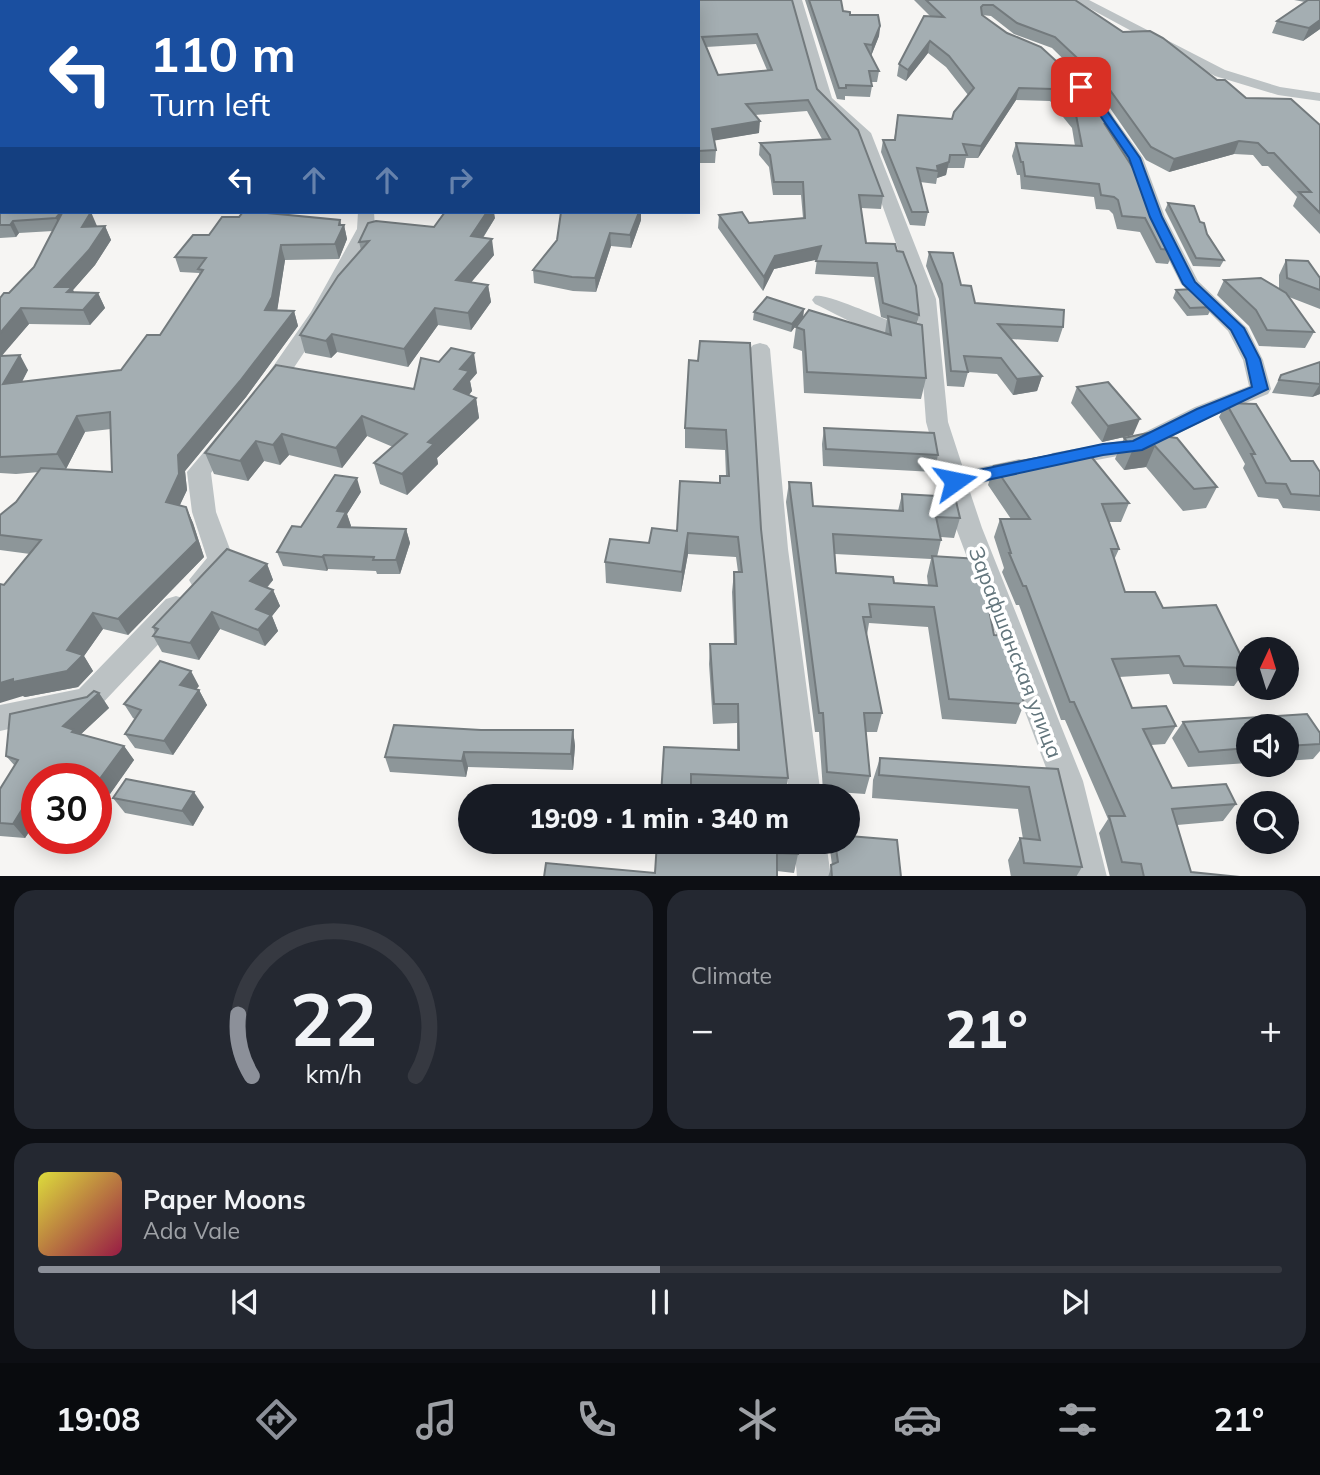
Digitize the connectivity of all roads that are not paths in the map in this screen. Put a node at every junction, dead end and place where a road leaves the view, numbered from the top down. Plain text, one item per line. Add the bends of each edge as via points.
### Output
1 (796, 0) edge
2 (1080, 0) edge
3 (1278, 91) junction
4 (1089, 95) edge
5 (1320, 97) edge
6 (1295, 107) edge
7 (366, 214) edge
8 (822, 300) dead end
9 (930, 341) junction
10 (760, 349) dead end
11 (955, 481) junction
12 (0, 719) edge
13 (804, 784) edge
14 (811, 854) edge
15 (814, 876) edge
16 (1090, 876) edge

1 - 9 street, Зарафшанская улица via 825,100 864,133 926,299
2 - 3 street via 1220,73
3 - 5 street
3 - 6 street
4 - 11 street via 1135,158 1156,217 1190,284 1237,328 1253,359 1260,389 1136,446
7 - 12 street via 366,229 321,312 246,417 199,472 220,560 87,700
8 - 9 street via 886,329
9 - 11 street, Зарафшанская улица via 937,422
10 - 13 street via 775,549
11 - 16 street, Зарафшанская улица via 968,528 1067,781
14 - 15 street

